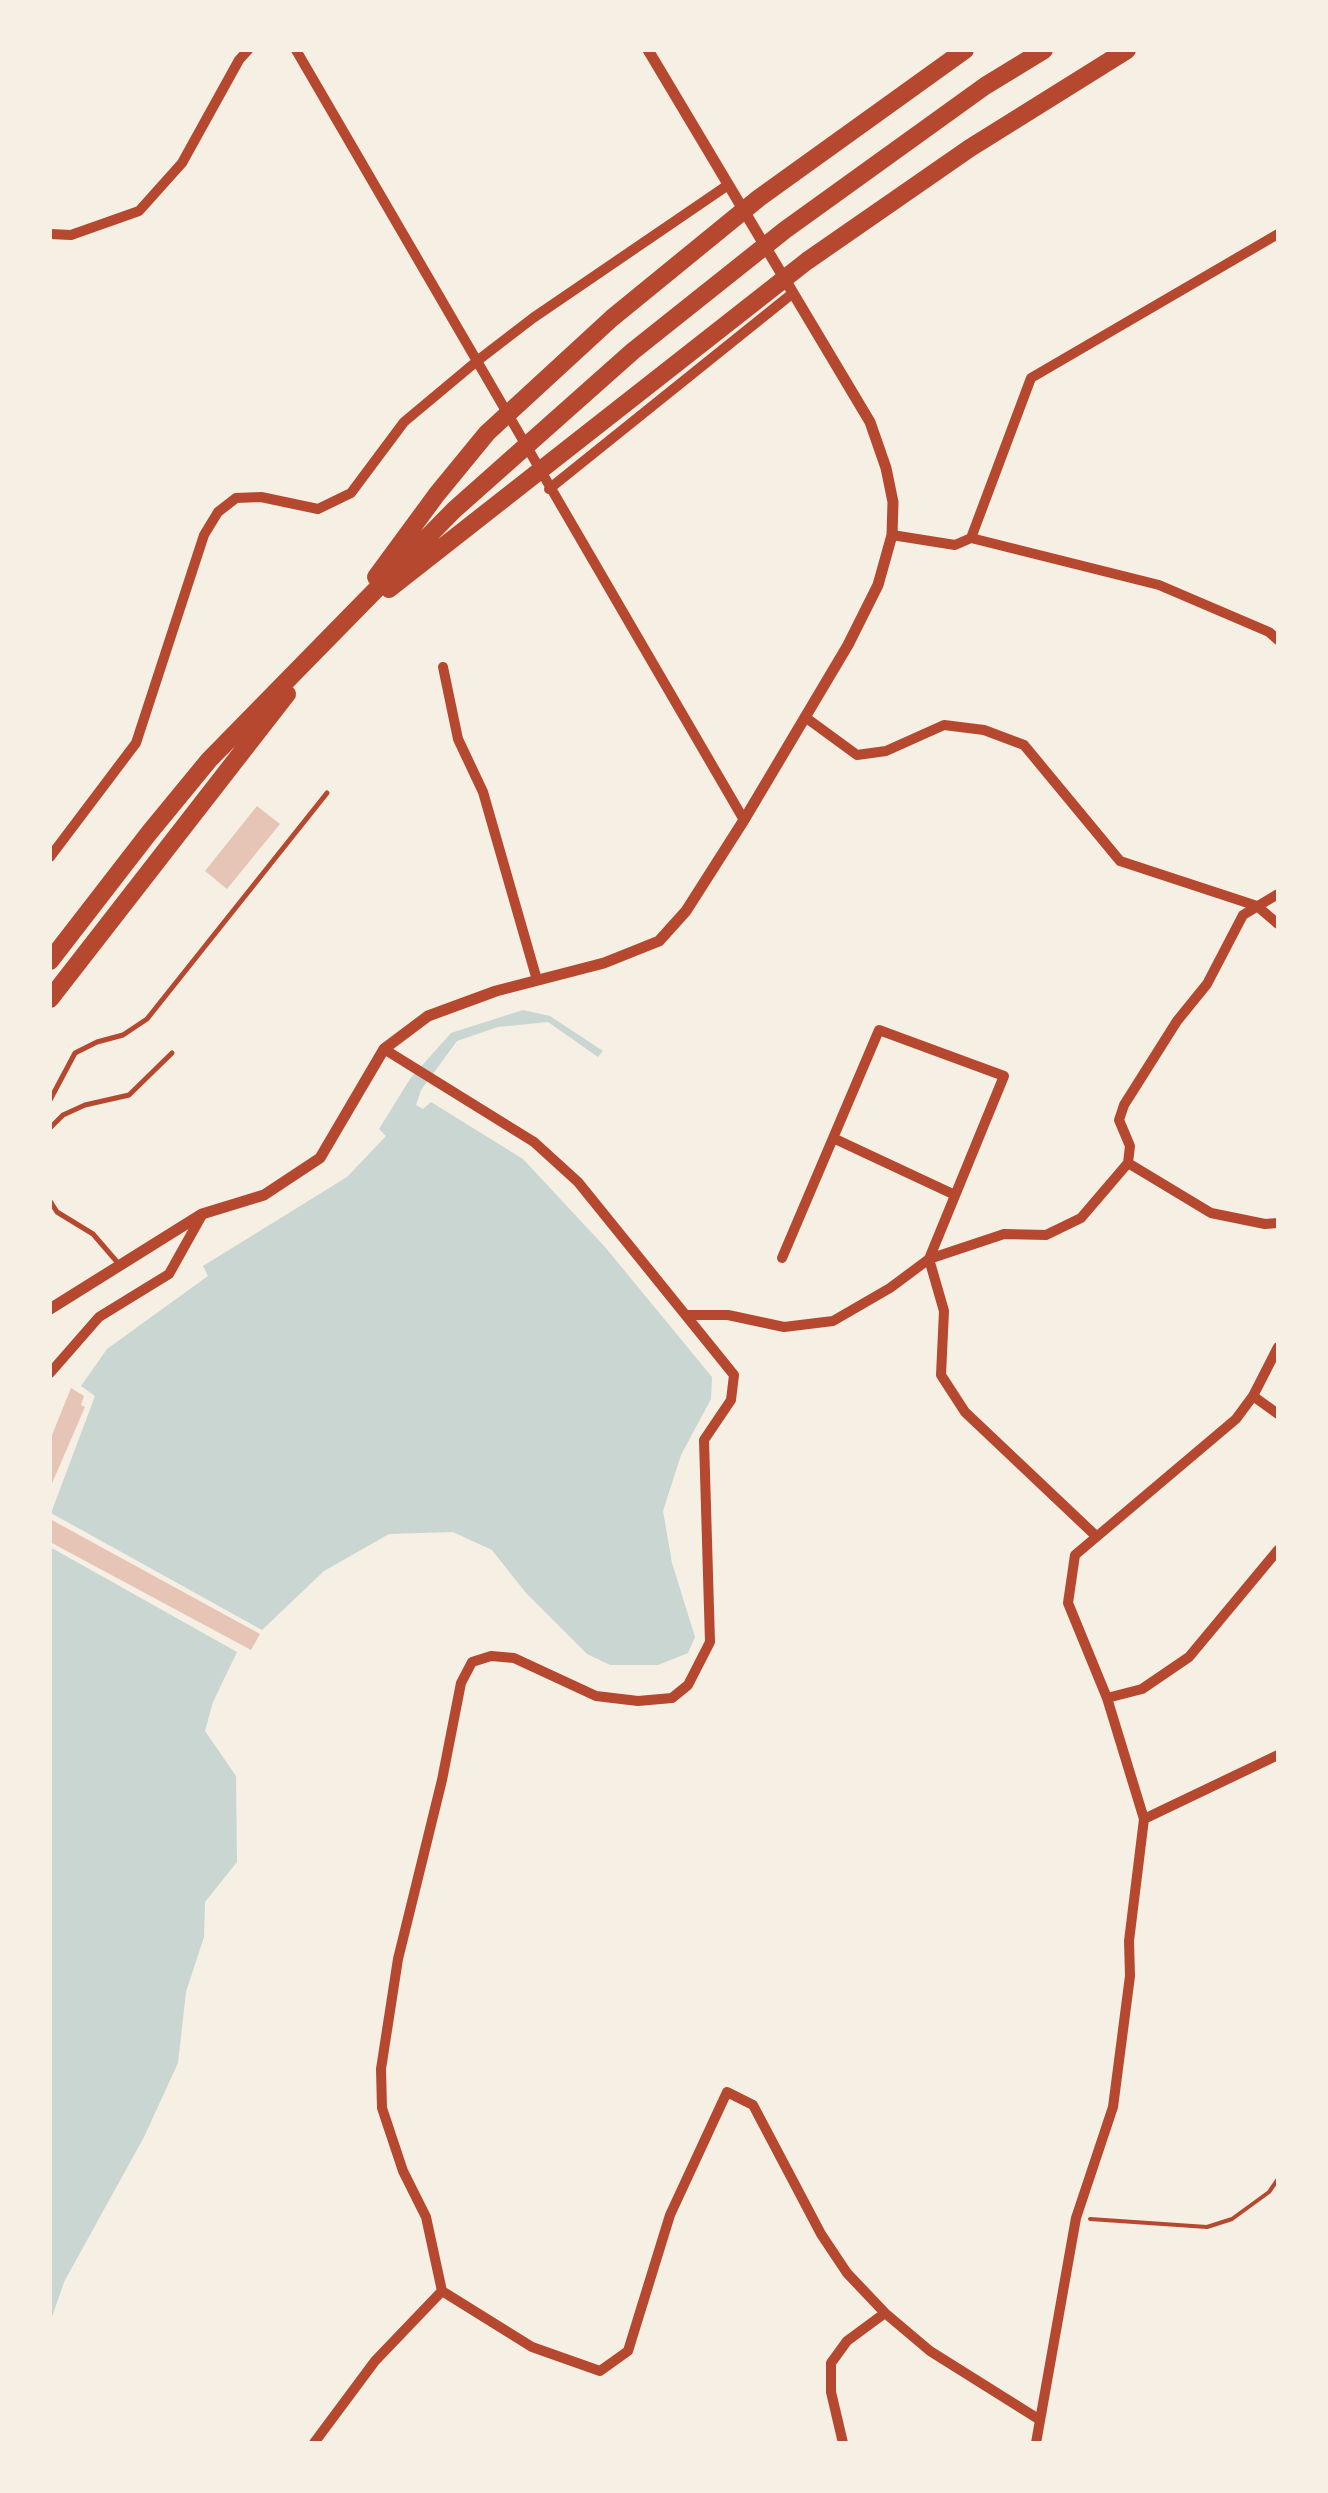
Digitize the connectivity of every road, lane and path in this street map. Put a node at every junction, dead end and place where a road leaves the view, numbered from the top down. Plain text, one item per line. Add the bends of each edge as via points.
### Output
1 (248, 50) edge
2 (296, 50) edge
3 (648, 50) edge
4 (964, 50) edge
5 (1044, 50) edge
6 (1127, 50) edge
7 (728, 185) junction
8 (50, 234) edge
9 (1278, 234) edge
10 (793, 293) junction
11 (477, 362) junction
12 (548, 489) junction
13 (892, 535) junction
14 (971, 538) junction
15 (341, 627) junction
16 (1278, 640) edge
17 (324, 646) junction
18 (443, 667) dead end
19 (805, 717) junction
20 (327, 793) dead end
21 (744, 820) junction
22 (50, 857) edge
23 (1278, 894) edge
24 (1258, 906) junction
25 (1278, 924) edge
26 (50, 961) edge
27 (537, 980) junction
28 (50, 999) edge
29 (384, 1049) junction
30 (172, 1053) dead end
31 (50, 1100) edge
32 (50, 1128) edge
33 (833, 1138) junction
34 (1128, 1163) junction
35 (955, 1196) junction
36 (50, 1201) edge
37 (202, 1214) junction
38 (1278, 1223) edge
39 (782, 1258) dead end
40 (930, 1259) junction
41 (120, 1265) junction
42 (50, 1309) edge
43 (687, 1314) junction
44 (1278, 1347) edge
45 (50, 1373) edge
46 (1253, 1396) junction
47 (1278, 1414) edge
48 (1096, 1536) junction
49 (1278, 1550) edge
50 (1107, 1698) junction
51 (1278, 1755) edge
52 (1144, 1819) junction
53 (1278, 2180) edge
54 (1076, 2218) junction
55 (442, 2291) junction
56 (886, 2313) junction
57 (1040, 2420) junction
58 (314, 2443) edge
59 (843, 2443) edge
60 (1036, 2443) edge

1 - 8 street via 182,163 139,211 71,235
2 - 11 street
3 - 7 street
4 - 15 highway via 759,198 612,318 488,433
5 - 15 highway via 785,230 634,351 442,522
6 - 15 highway via 807,261
7 - 10 street
7 - 11 street
9 - 14 street via 1030,378
10 - 12 street
10 - 13 street via 870,422 886,468
11 - 12 street
11 - 22 street via 404,422 351,493 318,509 236,498 218,512 204,535 136,743
12 - 21 street
13 - 14 street via 955,545
13 - 19 street via 878,586
14 - 16 street via 1159,584
15 - 17 highway
17 - 26 highway via 209,760
17 - 28 highway
18 - 27 street via 458,739 483,792
19 - 21 street
19 - 24 street via 857,754 886,751 944,725 1024,745 1120,861
20 - 31 lane via 147,1019 124,1036 75,1053
21 - 27 street via 659,942
23 - 24 street
24 - 25 street
24 - 34 street via 1243,914 1207,984 1124,1105 1119,1120 1130,1146
27 - 29 street via 428,1016
29 - 37 street via 320,1158 264,1194
29 - 43 street via 534,1142 578,1182
30 - 32 lane via 129,1095 85,1105
33 - 35 street
33 - 35 street via 879,1030 1004,1076
33 - 39 street
34 - 38 street via 1211,1213
34 - 40 street via 1081,1218 1046,1235 1004,1234
35 - 40 street
36 - 41 lane
37 - 41 street
37 - 45 street via 168,1274 99,1316
40 - 43 street via 834,1321 784,1327
40 - 48 street via 944,1311 941,1375 965,1412
41 - 42 street
43 - 55 street via 734,1375 731,1400 704,1440 710,1642 688,1684 672,1698 596,1696 514,1658 491,1656 472,1662 462,1683 398,1959 381,2069 382,2108 426,2216
44 - 46 street
46 - 47 street
46 - 48 street via 1236,1419
48 - 50 street via 1075,1555 1068,1603
49 - 50 street via 1189,1657 1142,1689
50 - 52 street
51 - 52 street
52 - 54 street via 1113,2107
53 - 54 path via 1232,2219 1207,2227
54 - 57 street
55 - 56 street via 532,2346 600,2371 628,2351 670,2216 727,2092 753,2106 821,2234
55 - 58 street via 375,2361
56 - 57 street via 930,2351
56 - 59 street via 831,2363
57 - 60 street

